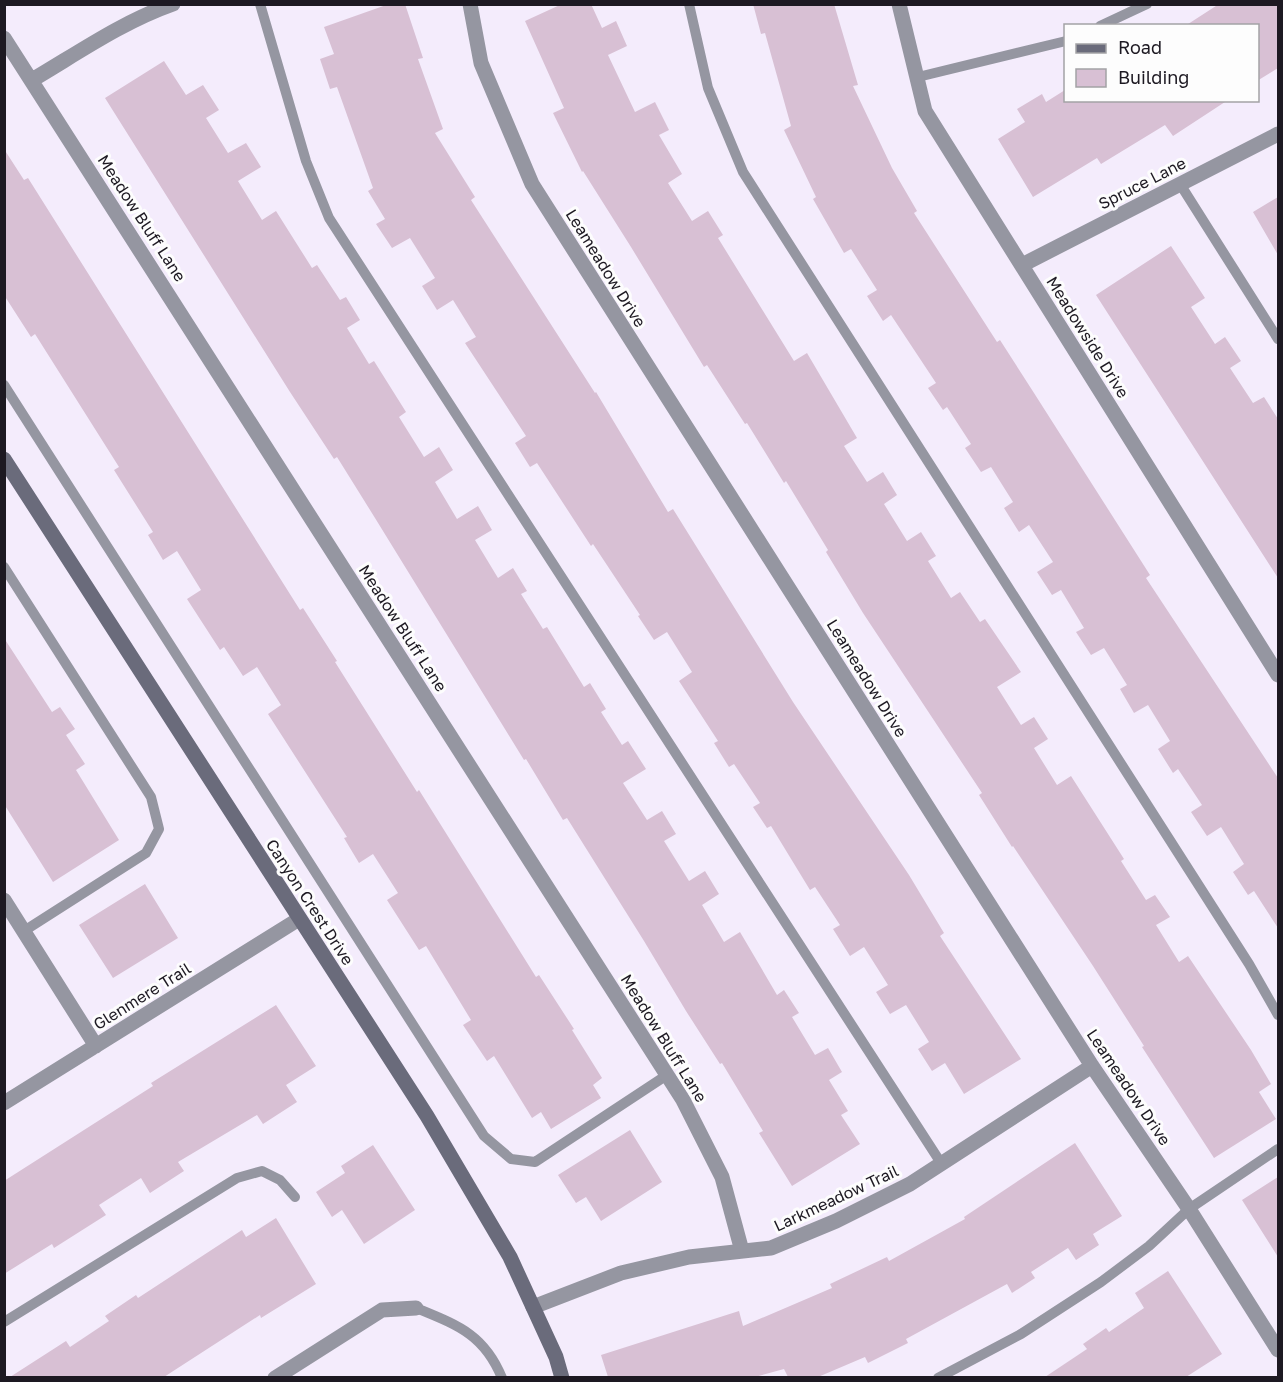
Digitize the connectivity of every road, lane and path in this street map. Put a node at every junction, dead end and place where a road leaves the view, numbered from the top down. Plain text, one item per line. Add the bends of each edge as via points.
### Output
1 (173, 4) edge
2 (260, 4) edge
3 (470, 4) edge
4 (689, 4) edge
5 (899, 4) edge
6 (1146, 4) edge
7 (147, 9) edge
8 (1104, 24) edge
9 (4, 38) edge
10 (1064, 41) edge
11 (918, 77) junction
12 (32, 80) junction
13 (1278, 134) edge
14 (1180, 184) junction
15 (1022, 265) junction
16 (1278, 339) edge
17 (4, 385) edge
18 (4, 459) edge
19 (4, 567) edge
20 (1278, 675) edge
21 (4, 900) edge
22 (299, 919) junction
23 (24, 931) junction
24 (1278, 1015) edge
25 (96, 1046) junction
26 (1092, 1066) junction
27 (667, 1075) junction
28 (4, 1103) edge
29 (1278, 1149) edge
30 (941, 1163) junction
31 (295, 1197) dead end
32 (1189, 1209) junction
33 (742, 1251) junction
34 (533, 1307) junction
35 (416, 1308) joint
36 (4, 1322) edge
37 (1278, 1350) edge
38 (275, 1377) edge
39 (502, 1377) edge
40 (562, 1377) edge
41 (938, 1377) edge

1 - 7 street
2 - 30 lane via 306,161 329,218
3 - 26 street, Leameadow Drive via 481,63 531,184
4 - 24 lane via 708,88 743,172 1243,954
5 - 11 street, Meadowside Drive
6 - 8 lane
7 - 12 street
9 - 12 street, Meadow Bluff Lane
10 - 11 lane
11 - 15 street, Meadowside Drive via 926,111
12 - 27 street, Meadow Bluff Lane
13 - 14 street, Spruce Lane
14 - 15 street, Spruce Lane
14 - 16 lane
15 - 20 street, Meadowside Drive
17 - 27 lane via 484,1136 510,1159 535,1162
18 - 22 street, Canyon Crest Drive
19 - 23 lane via 151,797 159,829 146,853
21 - 23 street
22 - 25 street, Glenmere Trail
22 - 34 street, Canyon Crest Drive via 426,1116 510,1257
23 - 25 street
25 - 28 street, Glenmere Trail
26 - 30 street, Larkmeadow Trail
26 - 32 street, Leameadow Drive
27 - 33 street, Meadow Bluff Lane via 722,1177
29 - 32 lane
30 - 33 street, Larkmeadow Trail via 910,1184 837,1221 771,1248
31 - 36 lane via 280,1180 262,1171 237,1178
32 - 37 street, Leameadow Drive
32 - 41 lane via 1101,1282 1021,1334
33 - 34 street, Larkmeadow Trail via 689,1257 621,1272
34 - 40 street, Canyon Crest Drive
35 - 38 street via 382,1310
35 - 39 lane via 480,1341

